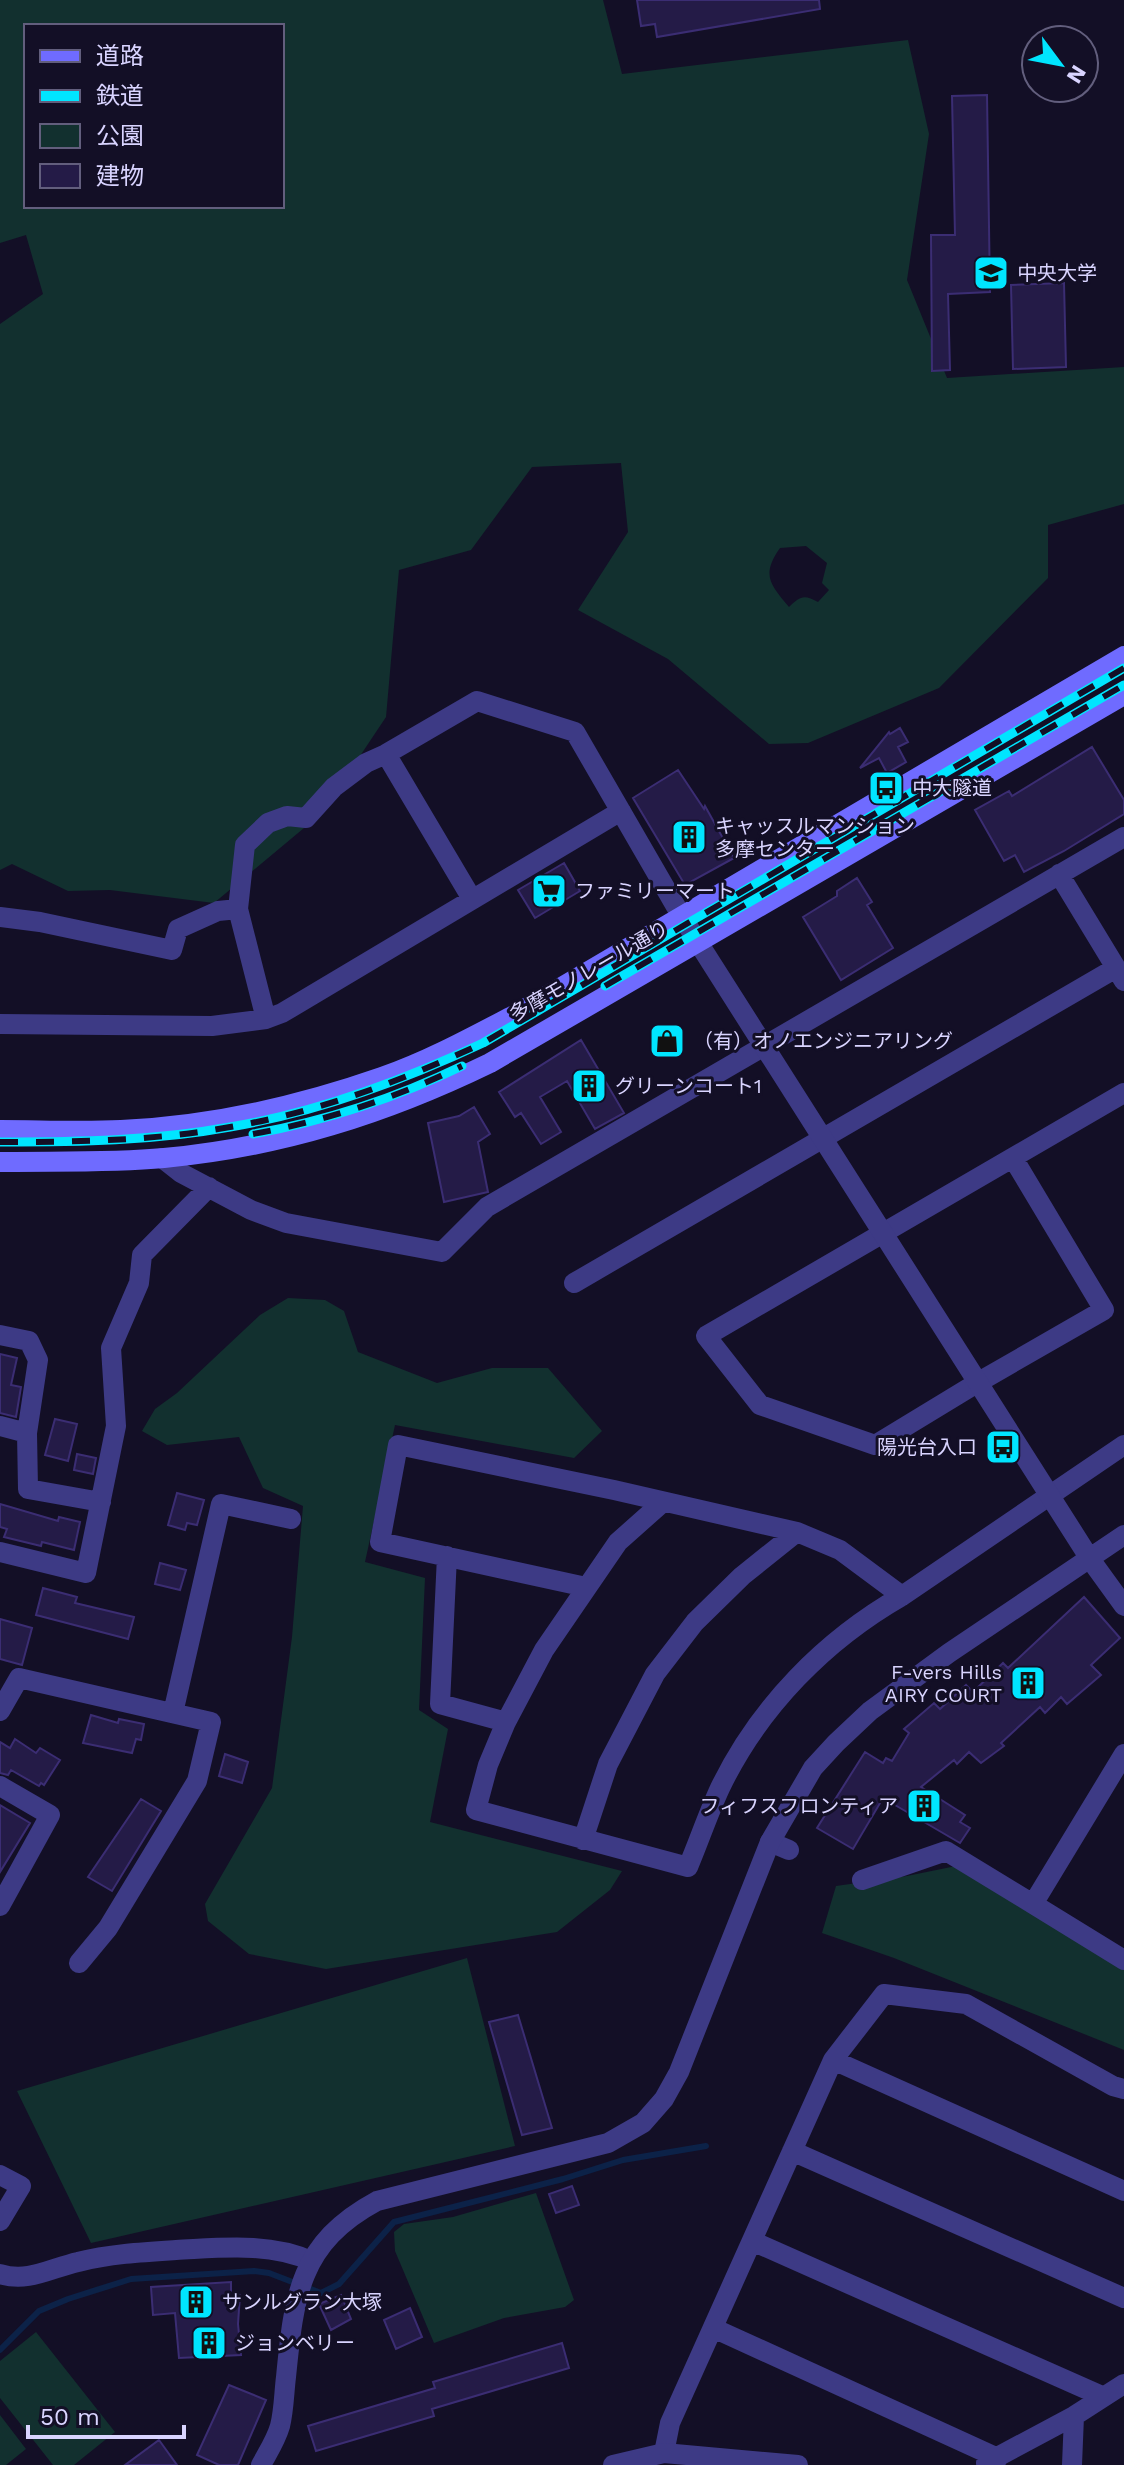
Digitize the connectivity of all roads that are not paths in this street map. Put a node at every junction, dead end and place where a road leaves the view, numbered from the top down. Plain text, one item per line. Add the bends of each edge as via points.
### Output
1 (1124, 656) edge
2 (1124, 695) edge
3 (386, 754) junction
4 (621, 811) junction
5 (1124, 837) edge
6 (1059, 874) junction
7 (472, 899) junction
8 (238, 909) junction
9 (0, 917) edge
10 (682, 917) junction
11 (698, 944) junction
12 (1120, 974) edge
13 (266, 1019) junction
14 (0, 1024) edge
15 (764, 1048) junction
16 (1124, 1093) edge
17 (0, 1130) edge
18 (822, 1139) junction
19 (162, 1158) junction
20 (1013, 1158) junction
21 (0, 1162) edge
22 (209, 1187) junction
23 (882, 1234) junction
24 (574, 1283) dead end
25 (0, 1335) edge
26 (977, 1383) junction
27 (0, 1426) edge
28 (27, 1433) junction
29 (1124, 1445) edge
30 (1049, 1495) junction
31 (101, 1502) junction
32 (663, 1502) junction
33 (291, 1519) dead end
34 (797, 1532) junction
35 (1124, 1535) edge
36 (0, 1552) edge
37 (447, 1556) junction
38 (1090, 1559) junction
39 (586, 1587) junction
40 (902, 1596) junction
41 (1124, 1606) edge
42 (0, 1711) edge
43 (173, 1713) junction
44 (506, 1722) junction
45 (1124, 1754) edge
46 (0, 1786) edge
47 (583, 1840) junction
48 (862, 1880) dead end
49 (1033, 1904) junction
50 (0, 1906) edge
51 (1124, 1960) edge
52 (79, 1963) dead end
53 (833, 2060) junction
54 (1124, 2089) edge
55 (792, 2151) junction
56 (0, 2175) edge
57 (1124, 2191) edge
58 (0, 2221) edge
59 (752, 2241) junction
60 (308, 2268) junction
61 (0, 2274) edge
62 (1124, 2298) edge
63 (713, 2328) junction
64 (1124, 2384) edge
65 (1104, 2397) junction
66 (1074, 2416) junction
67 (664, 2453) junction
68 (991, 2461) edge
69 (261, 2465) edge
70 (613, 2465) edge
71 (798, 2465) edge
72 (1072, 2465) edge

1 - 10 main road, 多摩モノレール通り
2 - 11 main road, 多摩モノレール通り
3 - 4 street via 477,701 575,732
3 - 7 street
3 - 8 street via 334,787 306,818 287,816 254,835 245,845
4 - 7 street
4 - 10 street
5 - 6 street
6 - 12 street
6 - 15 street
7 - 13 street
8 - 9 street via 218,911 178,929 172,950
8 - 13 street
10 - 11 street
10 - 17 main road, 多摩モノレール通り via 475,1035 346,1089 192,1124
11 - 15 street
11 - 19 main road, 多摩モノレール通り via 490,1063 396,1106 285,1139
12 - 18 street
13 - 14 street via 212,1026
15 - 18 street
15 - 22 street via 487,1207 442,1252 286,1223
16 - 20 street
18 - 23 street
18 - 24 street
19 - 21 main road, 多摩モノレール通り
19 - 22 street
20 - 23 street
20 - 26 street via 1104,1310
22 - 31 street via 142,1255 139,1283 111,1348 116,1426
23 - 26 street
23 - 26 street via 706,1336 760,1405 875,1445
25 - 28 street via 29,1341 38,1360
26 - 30 street
27 - 28 street
28 - 31 street via 28,1489
29 - 30 street
30 - 38 street
30 - 40 street
31 - 36 street via 86,1573
32 - 34 street
32 - 37 street via 398,1445 380,1542
32 - 39 street via 618,1542
33 - 43 street via 221,1504
34 - 40 street via 840,1550
34 - 47 street via 695,1622 655,1674 608,1764
35 - 38 street
37 - 39 street
37 - 44 street via 440,1704
38 - 41 street
38 - 60 street via 870,1711 813,1768 683,2063 664,2099 643,2123 608,2143 377,2201 346,2219 322,2243
39 - 44 street via 544,1650
40 - 47 street via 811,1662 753,1731 721,1787 688,1867
42 - 43 street via 19,1678
43 - 52 street via 211,1722 197,1781 108,1928
44 - 47 street via 476,1810
45 - 49 street
46 - 50 street via 50,1815
48 - 49 street via 946,1851
49 - 51 street
53 - 54 street via 884,1994 966,2004
53 - 55 street
53 - 57 street
55 - 59 street
55 - 62 street
56 - 58 street via 21,2186
59 - 63 street
59 - 65 street
60 - 61 street via 277,2250 233,2247 78,2261 14,2278
60 - 69 street via 296,2299 280,2425
63 - 67 street via 670,2423
63 - 68 street
64 - 65 street
65 - 66 street
66 - 68 street
66 - 72 street
67 - 70 street
67 - 71 street

